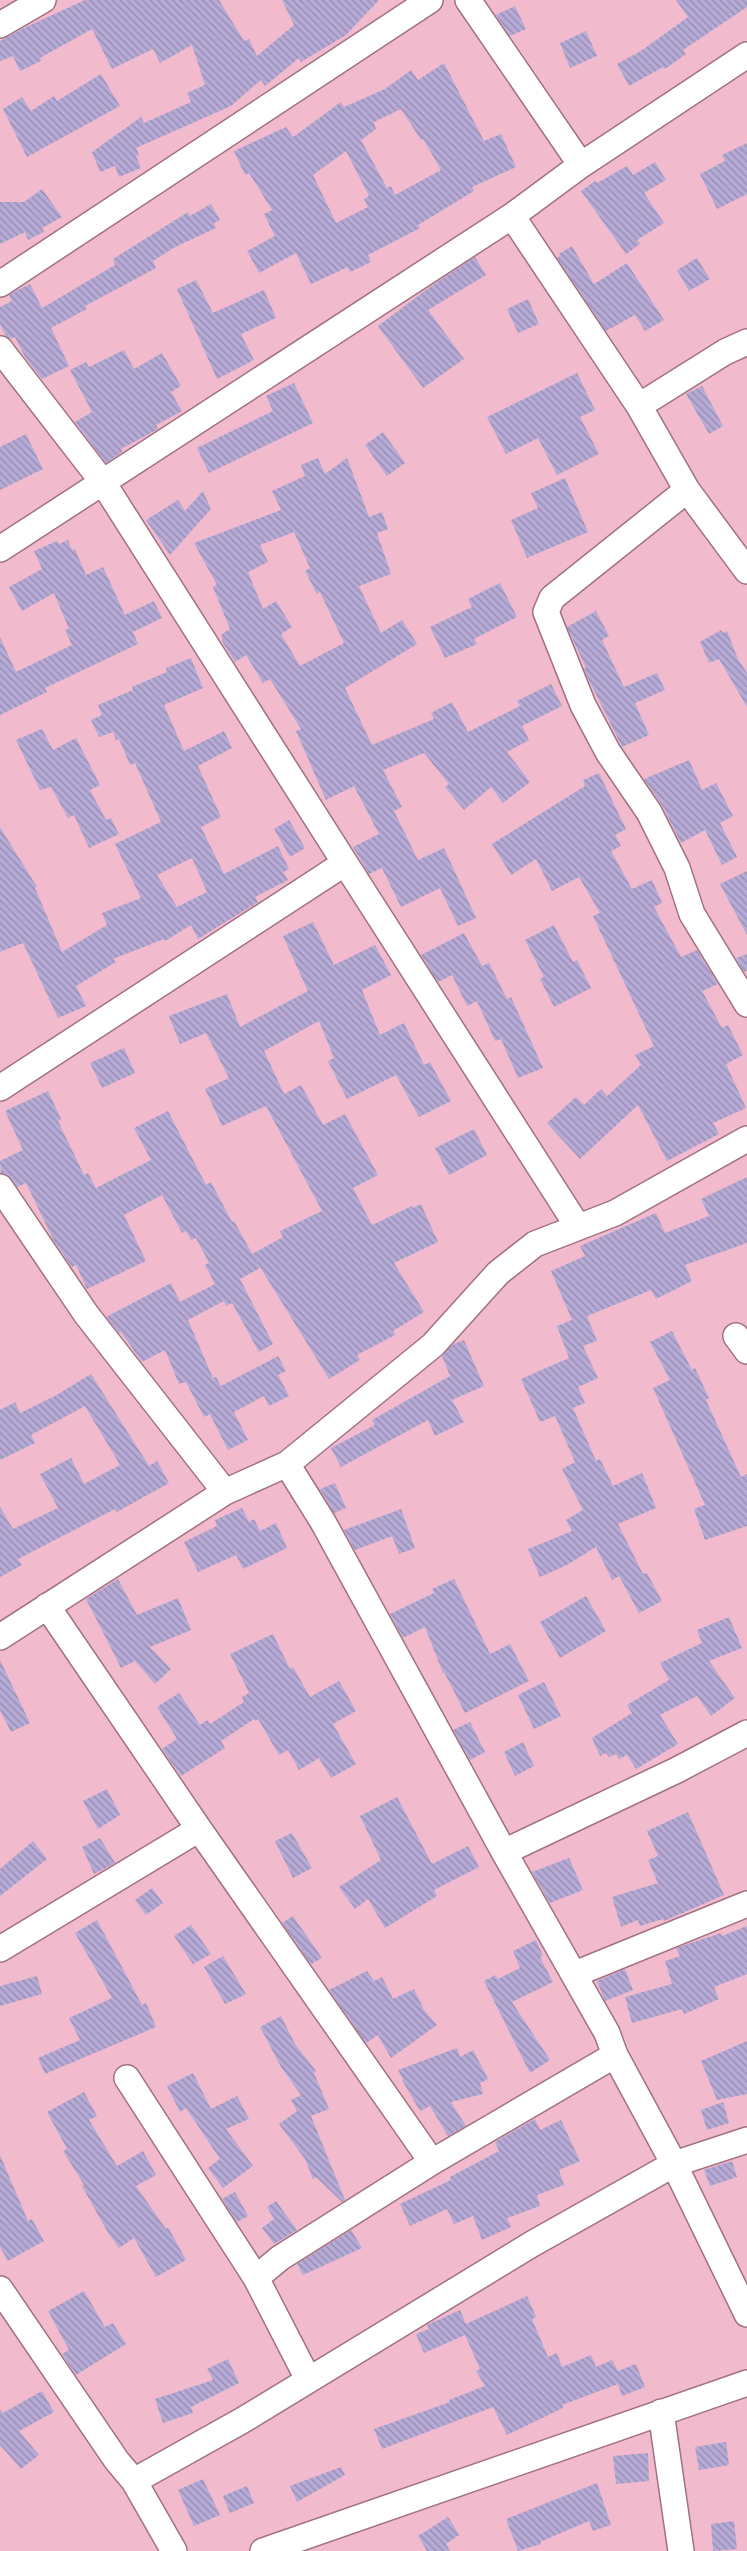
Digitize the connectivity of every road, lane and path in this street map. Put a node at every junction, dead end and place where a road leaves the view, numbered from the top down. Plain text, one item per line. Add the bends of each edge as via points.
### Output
1 (43, 0) edge
2 (430, 0) edge
3 (468, 0) edge
4 (0, 25) edge
5 (747, 55) edge
6 (581, 165) junction
7 (512, 216) junction
8 (0, 284) edge
9 (747, 342) edge
10 (0, 349) edge
11 (639, 406) junction
12 (102, 481) junction
13 (687, 490) junction
14 (0, 549) edge
15 (747, 571) edge
16 (345, 863) junction
17 (747, 1004) edge
18 (0, 1088) edge
19 (747, 1139) edge
20 (0, 1187) edge
21 (578, 1227) junction
22 (287, 1464) junction
23 (225, 1492) junction
24 (47, 1606) junction
25 (0, 1637) edge
26 (747, 1733) edge
27 (199, 1828) junction
28 (504, 1852) junction
29 (747, 1904) edge
30 (0, 1949) edge
31 (574, 1974) junction
32 (616, 2054) junction
33 (127, 2078) dead end
34 (747, 2140) edge
35 (432, 2162) junction
36 (674, 2164) junction
37 (256, 2278) junction
38 (0, 2289) edge
39 (747, 2314) edge
40 (308, 2379) junction
41 (747, 2384) edge
42 (661, 2412) junction
43 (134, 2481) junction
44 (174, 2551) edge
45 (263, 2551) edge
46 (681, 2551) edge

1 - 4 street
2 - 8 street
3 - 6 street
5 - 6 street
6 - 7 street
7 - 11 street
7 - 12 street
9 - 11 street via 725,352
10 - 12 street
11 - 13 street
12 - 14 street
12 - 16 street
13 - 15 street
13 - 17 street via 552,598 546,612 583,705 608,752 649,812 677,868 692,914
16 - 18 street
16 - 21 street
19 - 21 street via 615,1213
20 - 23 street via 86,1314
21 - 22 street via 535,1244 498,1273 433,1345
22 - 23 street
22 - 28 street via 323,1522
23 - 24 street
24 - 25 street
24 - 27 street
26 - 28 street
27 - 30 street
27 - 35 street
28 - 31 street
29 - 31 street
31 - 32 street
32 - 35 street
32 - 36 street
33 - 37 street
34 - 36 street
35 - 37 street via 280,2258
36 - 39 street
36 - 40 street via 532,2244
37 - 40 street
38 - 43 street
40 - 43 street
41 - 42 street
42 - 45 street
42 - 46 street
43 - 44 street

